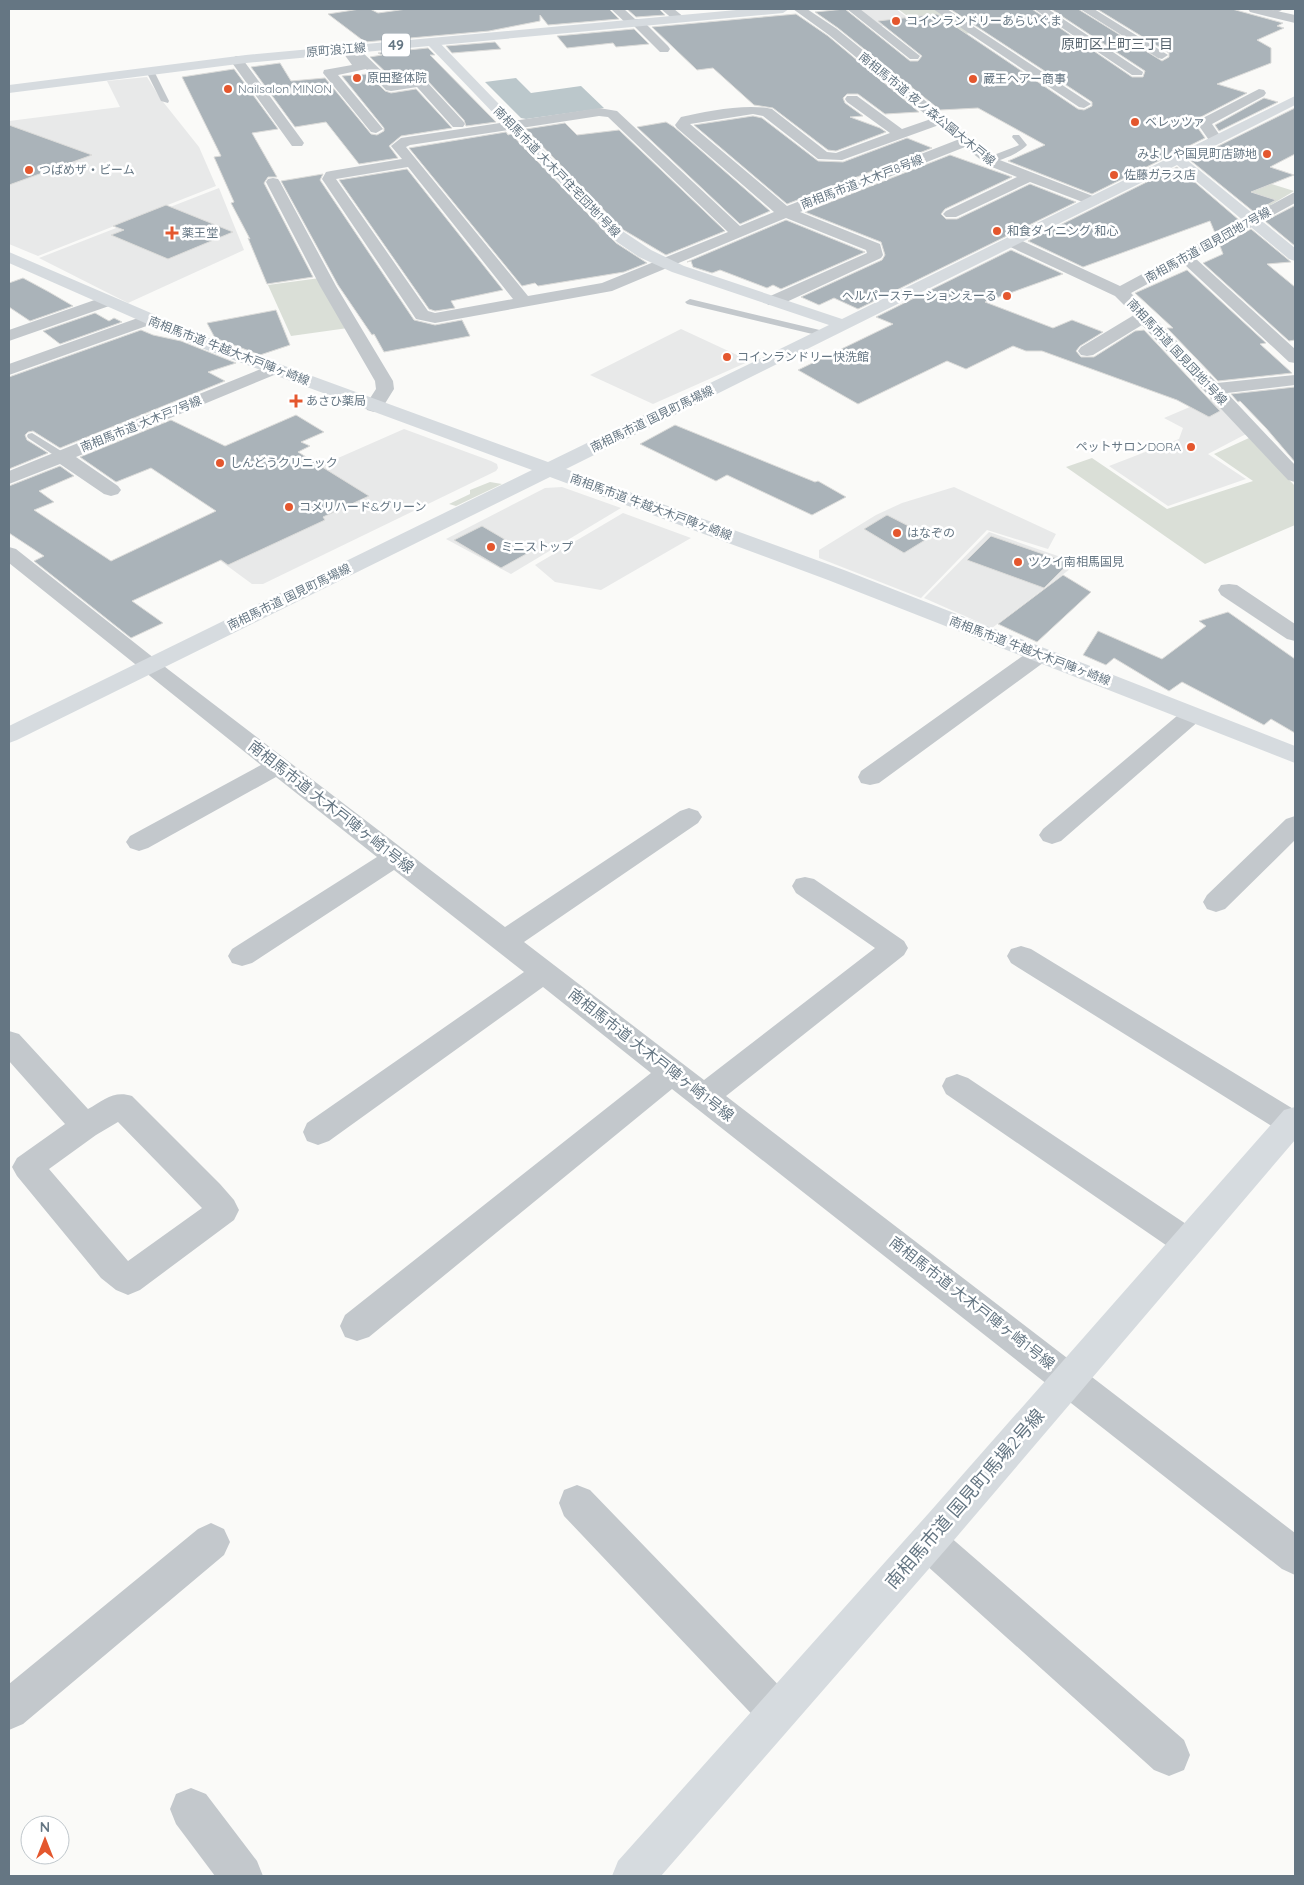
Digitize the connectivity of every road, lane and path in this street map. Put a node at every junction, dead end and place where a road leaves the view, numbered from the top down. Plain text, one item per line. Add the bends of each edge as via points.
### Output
1 (617, 9) edge
2 (667, 9) edge
3 (783, 9) edge
4 (799, 9) edge
5 (853, 9) edge
6 (939, 9) edge
7 (1040, 9) edge
8 (1086, 9) edge
9 (1254, 9) edge
10 (1276, 11) edge
11 (679, 18) junction
12 (1295, 19) edge
13 (635, 23) junction
14 (432, 42) junction
15 (664, 48) dead end
16 (349, 49) junction
17 (1162, 55) dead end
18 (914, 56) dead end
19 (236, 60) junction
20 (150, 71) junction
21 (1137, 72) dead end
22 (9, 89) edge
23 (1259, 93) dead end
24 (852, 99) dead end
25 (1295, 100) edge
26 (166, 101) dead end
27 (1084, 104) dead end
28 (941, 120) junction
29 (458, 124) dead end
30 (512, 125) junction
31 (376, 129) dead end
32 (900, 134) junction
33 (1016, 137) dead end
34 (1216, 140) junction
35 (965, 142) junction
36 (297, 143) dead end
37 (1178, 159) junction
38 (989, 160) junction
39 (412, 162) junction
40 (1028, 177) junction
41 (273, 182) dead end
42 (1295, 197) edge
43 (1094, 201) junction
44 (786, 212) junction
45 (951, 214) dead end
46 (1254, 220) junction
47 (738, 233) junction
48 (1012, 242) junction
49 (1295, 256) edge
50 (9, 257) edge
51 (1186, 258) junction
52 (665, 263) junction
53 (1121, 292) junction
54 (106, 301) junction
55 (774, 301) junction
56 (524, 302) junction
57 (690, 302) dead end
58 (1143, 317) junction
59 (149, 319) junction
60 (844, 325) junction
61 (825, 334) junction
62 (9, 336) edge
63 (1087, 351) dead end
64 (1295, 358) edge
65 (273, 369) junction
66 (9, 370) edge
67 (1295, 380) edge
68 (1212, 389) junction
69 (374, 406) junction
70 (32, 436) dead end
71 (62, 456) junction
72 (548, 470) junction
73 (1295, 476) edge
74 (9, 478) edge
75 (112, 490) dead end
76 (9, 553) edge
77 (1229, 590) dead end
78 (1295, 634) edge
79 (1039, 655) junction
80 (149, 666) junction
81 (1192, 715) junction
82 (9, 735) edge
83 (1295, 755) edge
84 (278, 766) junction
85 (870, 777) dead end
86 (689, 817) dead end
87 (1295, 825) edge
88 (1052, 835) dead end
89 (139, 842) dead end
90 (396, 857) junction
91 (805, 886) dead end
92 (1216, 902) dead end
93 (505, 941) junction
94 (242, 956) dead end
95 (1021, 956) dead end
96 (544, 972) junction
97 (9, 1042) edge
98 (673, 1072) junction
99 (958, 1086) dead end
100 (705, 1096) junction
101 (1294, 1121) edge
102 (85, 1126) junction
103 (318, 1132) dead end
104 (1187, 1242) junction
105 (357, 1326) dead end
106 (1070, 1379) junction
107 (577, 1504) dead end
108 (211, 1542) dead end
109 (928, 1542) junction
110 (1295, 1556) edge
111 (9, 1710) edge
112 (777, 1712) junction
113 (1169, 1755) dead end
114 (190, 1809) dead end
115 (242, 1876) edge
116 (633, 1876) edge

1 - 13 street
2 - 11 street
3 - 11 street, 原町浪江線 / 49
4 - 28 street, 南相馬市道 夜ノ森公園大木戸線 via 833,32
5 - 18 street
6 - 27 street
7 - 21 street
8 - 17 street
9 - 10 street
10 - 12 street
11 - 13 street, 原町浪江線 / 49
13 - 14 street, 原町浪江線 / 49
13 - 15 street
14 - 16 street, 原町浪江線 / 49
14 - 30 street, 南相馬市道 大木戸住宅団地1号線
16 - 19 street, 原町浪江線 / 49
16 - 29 street via 391,87 420,83
16 - 31 street via 360,68 328,73
19 - 20 street, 原町浪江線 / 49
19 - 36 street
20 - 22 street, 原町浪江線 / 49
20 - 26 lane
23 - 34 street via 1204,122
24 - 32 street
25 - 34 street, 南相馬市道 国見町馬場線
28 - 32 street, 南相馬市道 大木戸8号線
28 - 35 street, 南相馬市道 夜ノ森公園大木戸線
30 - 39 street via 406,141 398,146
30 - 47 street via 599,112 612,114
30 - 52 street, 南相馬市道 大木戸住宅団地1号線 via 615,233 637,250
32 - 44 street, 南相馬市道 大木戸8号線 via 837,157 823,156 767,112 753,110 686,120 682,126 776,207
33 - 38 lane via 1023,145 1020,148
34 - 37 street, 南相馬市道 国見町馬場線
35 - 38 street, 南相馬市道 夜ノ森公園大木戸線
35 - 44 street, 南相馬市道 大木戸8号線
37 - 43 street, 南相馬市道 国見町馬場線
37 - 46 street
38 - 40 street, 南相馬市道 夜ノ森公園大木戸線
39 - 56 street
39 - 56 street via 331,175 329,179 422,315 435,318
40 - 43 street, 南相馬市道 夜ノ森公園大木戸線
40 - 45 street
41 - 69 street via 328,286 384,381 386,389
42 - 46 street, 南相馬市道 国見団地7号線
43 - 48 street, 南相馬市道 国見町馬場線
44 - 47 street
44 - 55 street via 874,247 875,255
46 - 49 street
46 - 51 street, 南相馬市道 国見団地7号線
47 - 52 street
48 - 53 street, 南相馬市道 国見団地1号線
48 - 60 street, 南相馬市道 国見町馬場線
50 - 54 street, 南相馬市道 牛越大木戸陣ヶ崎線
51 - 53 street, 南相馬市道 国見団地7号線
51 - 64 street
52 - 55 street, 南相馬市道 大木戸住宅団地1号線
52 - 56 street via 606,287
53 - 58 street, 南相馬市道 国見団地1号線
54 - 59 street, 南相馬市道 牛越大木戸陣ヶ崎線
54 - 62 street
55 - 60 street, 南相馬市道 大木戸住宅団地1号線
57 - 61 lane
58 - 63 street
58 - 68 street, 南相馬市道 国見団地1号線
59 - 65 street, 南相馬市道 牛越大木戸陣ヶ崎線
59 - 66 street
60 - 61 street, 南相馬市道 国見町馬場線
61 - 72 street, 南相馬市道 国見町馬場線
65 - 69 street, 南相馬市道 牛越大木戸陣ヶ崎線
65 - 71 street, 南相馬市道 大木戸7号線
67 - 68 street
68 - 73 street, 南相馬市道 国見団地1号線
69 - 72 street, 南相馬市道 牛越大木戸陣ヶ崎線
70 - 71 lane
71 - 74 street, 南相馬市道 大木戸7号線
71 - 75 street
72 - 79 street, 南相馬市道 牛越大木戸陣ヶ崎線 via 836,575
72 - 80 street, 南相馬市道 国見町馬場線
76 - 80 street, 南相馬市道 大木戸陣ヶ崎1号線
77 - 78 street
79 - 81 street, 南相馬市道 牛越大木戸陣ヶ崎線
79 - 85 street
80 - 82 street, 南相馬市道 国見町馬場線
80 - 84 street, 南相馬市道 大木戸陣ヶ崎1号線
81 - 83 street, 南相馬市道 牛越大木戸陣ヶ崎線
81 - 88 street
84 - 89 street
84 - 90 street, 南相馬市道 大木戸陣ヶ崎1号線
86 - 93 street
87 - 92 street
90 - 93 street, 南相馬市道 大木戸陣ヶ崎1号線
90 - 94 street
91 - 100 street via 894,948
93 - 96 street, 南相馬市道 大木戸陣ヶ崎1号線
95 - 101 street
96 - 98 street, 南相馬市道 大木戸陣ヶ崎1号線
96 - 103 street
97 - 102 street
98 - 100 street, 南相馬市道 大木戸陣ヶ崎1号線
98 - 105 street
99 - 104 street
100 - 106 street, 南相馬市道 大木戸陣ヶ崎1号線
101 - 104 street, 南相馬市道 国見町馬場2号線
102 - 102 street via 121,1105 223,1210 128,1280 113,1268 28,1167
104 - 106 street, 南相馬市道 国見町馬場2号線
106 - 109 street, 南相馬市道 国見町馬場2号線
106 - 110 street, 南相馬市道 大木戸陣ヶ崎1号線
107 - 112 street
108 - 111 street
109 - 112 street, 南相馬市道 国見町馬場2号線
109 - 113 street
112 - 116 street, 南相馬市道 国見町馬場2号線
114 - 115 street

